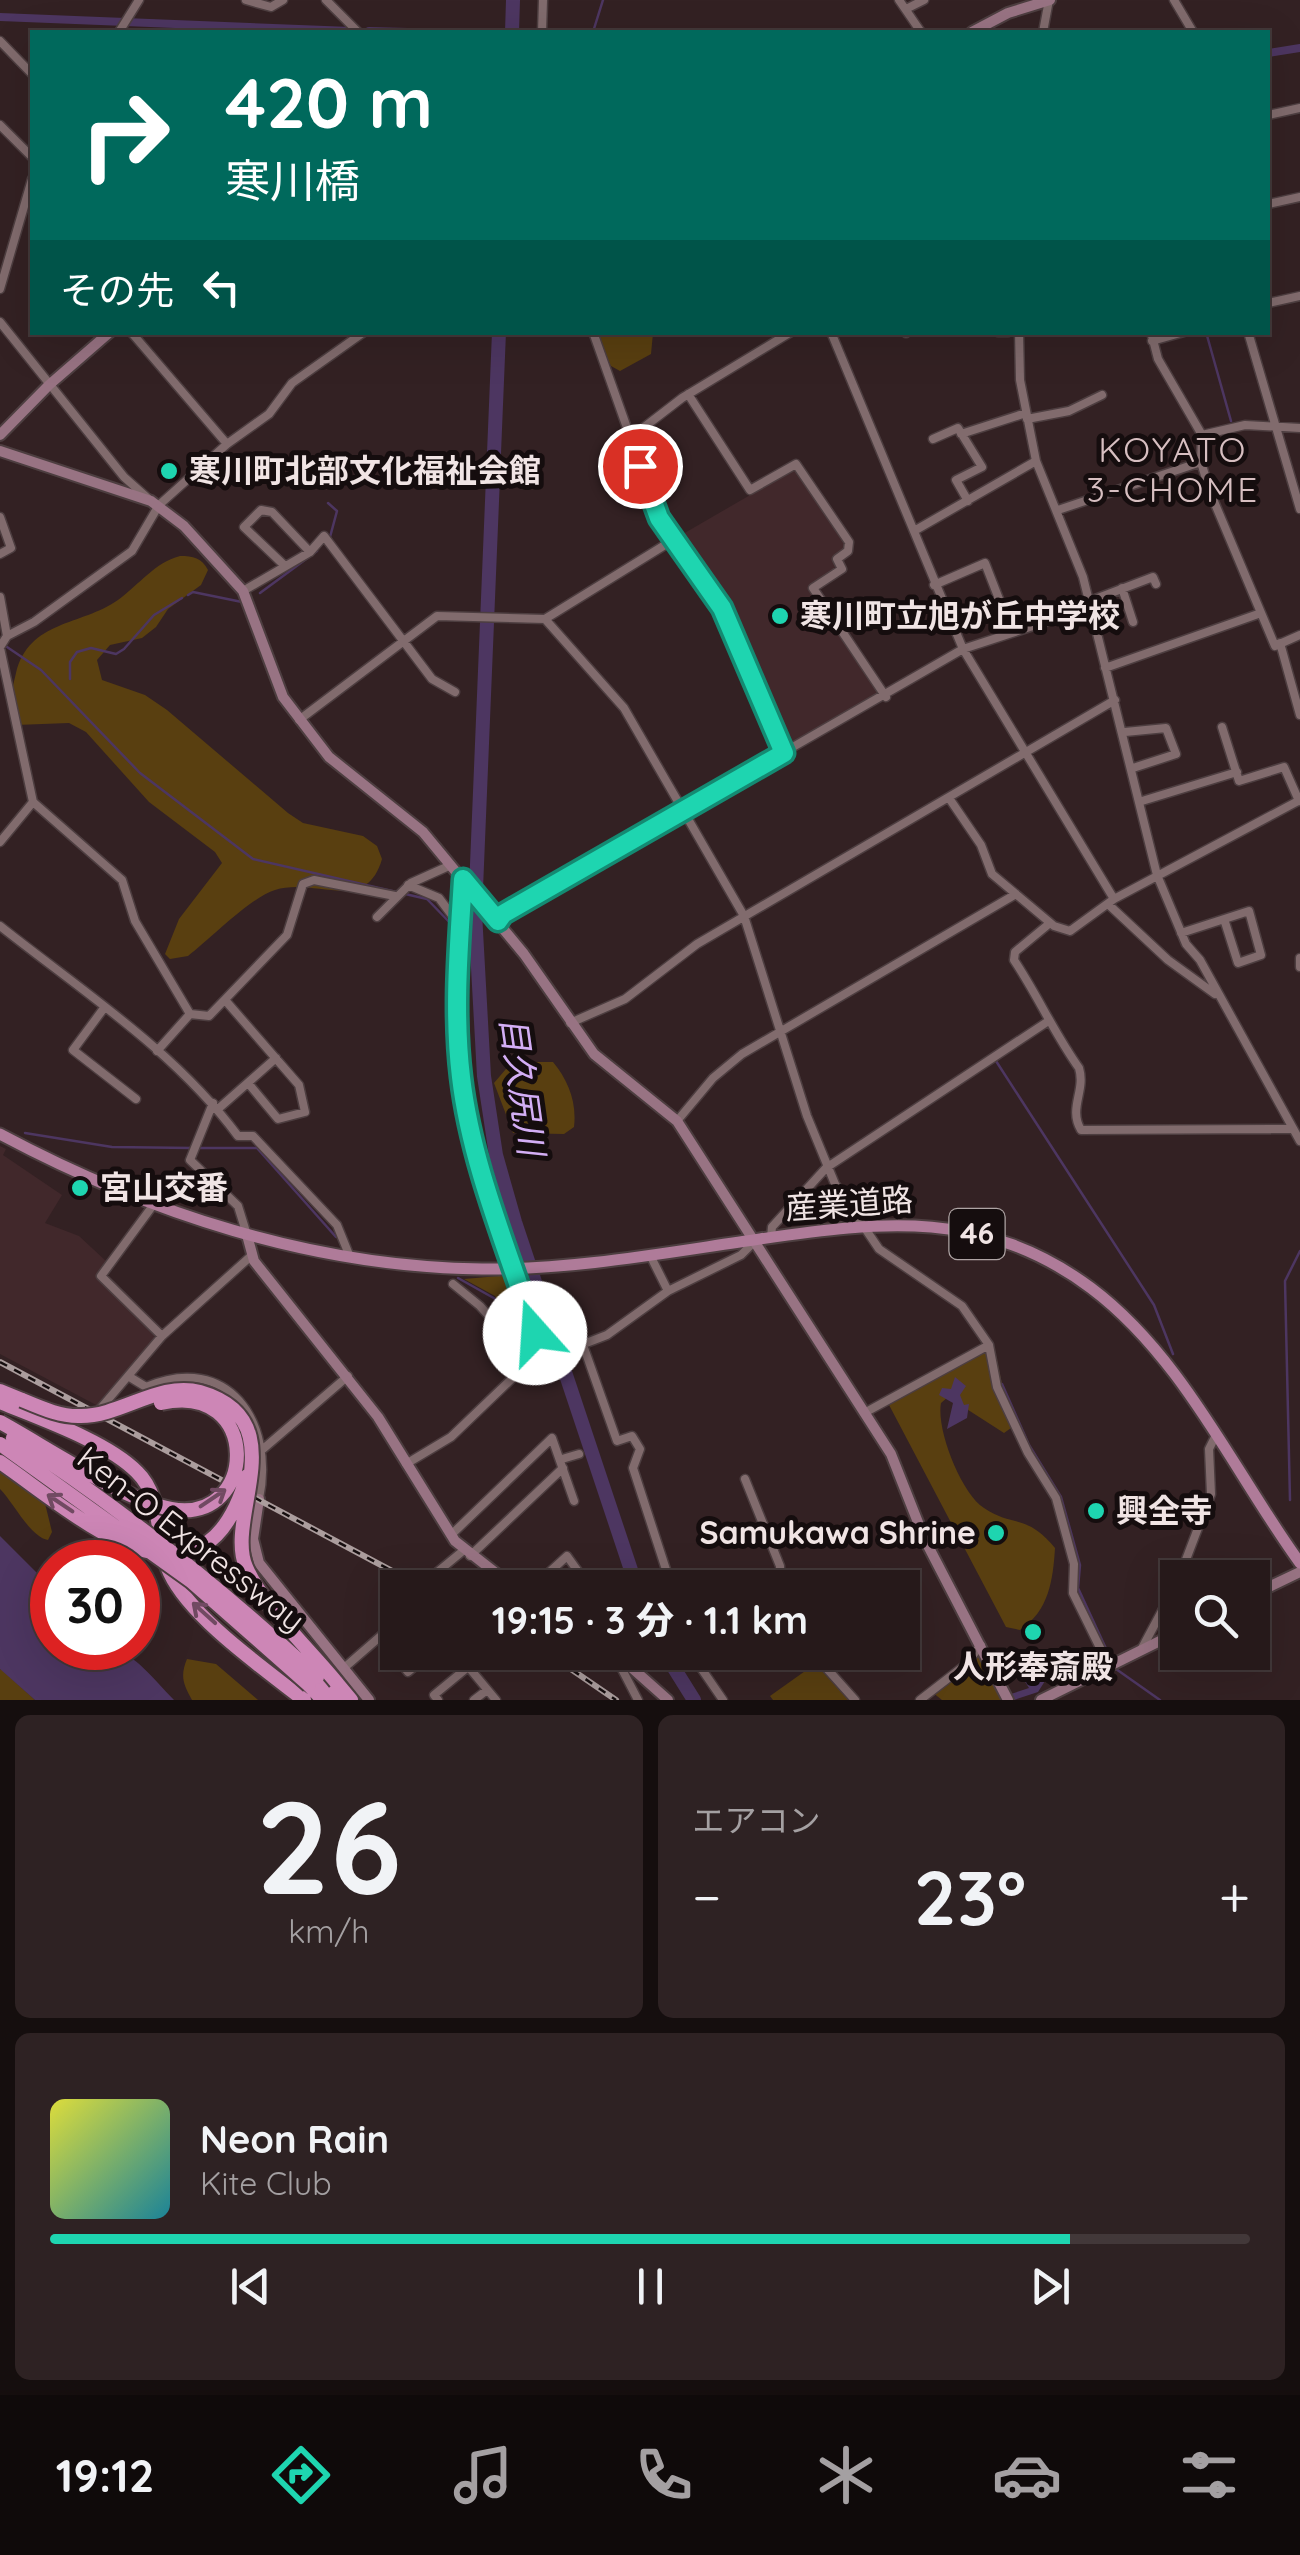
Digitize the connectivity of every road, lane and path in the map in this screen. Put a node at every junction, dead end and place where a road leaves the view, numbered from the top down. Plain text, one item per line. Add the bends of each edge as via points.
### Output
1 (139, 0) edge
2 (246, 0) edge
3 (283, 0) edge
4 (326, 0) edge
5 (898, 0) edge
6 (924, 0) edge
7 (1050, 0) edge
8 (1174, 0) edge
9 (543, 1) edge
10 (1017, 5) edge
11 (906, 9) junction
12 (124, 25) edge
13 (356, 30) edge
14 (542, 30) edge
15 (920, 30) edge
16 (975, 30) edge
17 (1043, 30) edge
18 (1192, 30) edge
19 (0, 41) edge
20 (30, 72) edge
21 (1300, 108) edge
22 (1270, 115) edge
23 (0, 125) edge
24 (30, 155) edge
25 (30, 186) edge
26 (1300, 196) edge
27 (1270, 204) edge
28 (0, 289) edge
29 (1300, 296) edge
30 (1270, 303) edge
31 (0, 322) edge
32 (107, 335) edge
33 (134, 335) edge
34 (359, 335) edge
35 (594, 335) edge
36 (788, 335) edge
37 (832, 335) edge
38 (1019, 335) edge
39 (1249, 335) edge
40 (1152, 337) edge
41 (49, 385) junction
42 (688, 394) junction
43 (1102, 396) dead end
44 (1027, 416) junction
45 (1272, 424) junction
46 (1300, 428) edge
47 (961, 434) junction
48 (0, 435) edge
49 (1202, 435) junction
50 (630, 438) junction
51 (933, 439) dead end
52 (227, 444) junction
53 (0, 451) edge
54 (1036, 461) junction
55 (1201, 462) junction
56 (968, 501) junction
57 (155, 503) junction
58 (1300, 509) edge
59 (1058, 510) junction
60 (0, 517) edge
61 (914, 531) junction
62 (673, 540) junction
63 (310, 552) junction
64 (0, 554) edge
65 (285, 566) junction
66 (934, 584) junction
67 (1156, 584) dead end
68 (1122, 588) junction
69 (243, 591) junction
70 (0, 598) edge
71 (1090, 604) junction
72 (1261, 613) junction
73 (948, 616) junction
74 (545, 619) junction
75 (1133, 622) dead end
76 (1300, 635) edge
77 (7, 636) junction
78 (402, 640) junction
79 (1280, 643) junction
80 (0, 648) edge
81 (963, 649) junction
82 (1105, 668) junction
83 (455, 692) dead end
84 (886, 697) junction
85 (1116, 700) junction
86 (1299, 700) edge
87 (1300, 715) edge
88 (299, 720) junction
89 (1222, 727) dead end
90 (1124, 732) junction
91 (1026, 752) junction
92 (784, 753) junction
93 (1133, 768) junction
94 (1236, 772) junction
95 (949, 798) junction
96 (1299, 800) edge
97 (1142, 801) junction
98 (33, 802) junction
99 (682, 812) junction
100 (0, 842) edge
101 (451, 866) junction
102 (1157, 875) junction
103 (464, 880) junction
104 (408, 885) junction
105 (1016, 894) junction
106 (395, 896) junction
107 (1111, 901) junction
108 (744, 916) junction
109 (377, 917) dead end
110 (496, 918) junction
111 (1224, 919) junction
112 (1050, 923) junction
113 (0, 926) edge
114 (460, 926) junction
115 (1181, 932) junction
116 (1300, 958) edge
117 (1300, 967) edge
118 (1216, 995) junction
119 (225, 1000) junction
120 (104, 1008) junction
121 (190, 1014) junction
122 (570, 1022) junction
123 (1047, 1022) junction
124 (782, 1032) junction
125 (158, 1050) junction
126 (276, 1058) junction
127 (248, 1083) junction
128 (136, 1099) dead end
129 (215, 1106) junction
130 (677, 1121) junction
131 (1292, 1129) junction
132 (0, 1134) edge
133 (1300, 1141) edge
134 (826, 1168) junction
135 (155, 1203) junction
136 (862, 1224) junction
137 (247, 1235) junction
138 (770, 1237) junction
139 (756, 1240) junction
140 (650, 1252) junction
141 (252, 1256) junction
142 (351, 1258) junction
143 (515, 1268) junction
144 (453, 1284) dead end
145 (668, 1290) junction
146 (162, 1336) junction
147 (988, 1344) junction
148 (583, 1345) junction
149 (546, 1358) junction
150 (531, 1363) junction
151 (128, 1376) junction
152 (348, 1376) junction
153 (0, 1390) edge
154 (0, 1402) edge
155 (100, 1409) dead end
156 (18, 1410) junction
157 (866, 1412) junction
158 (0, 1422) edge
159 (0, 1430) edge
160 (245, 1431) junction
161 (1215, 1437) junction
162 (0, 1444) edge
163 (264, 1449) junction
164 (578, 1454) dead end
165 (0, 1462) edge
166 (406, 1464) junction
167 (563, 1464) junction
168 (745, 1480) dead end
169 (259, 1499) joint
170 (574, 1501) dead end
171 (451, 1536) junction
172 (467, 1553) junction
173 (1186, 1560) edge
174 (1300, 1564) edge
175 (443, 1570) edge
176 (491, 1570) edge
177 (551, 1570) edge
178 (576, 1570) edge
179 (666, 1570) edge
180 (780, 1570) edge
181 (1300, 1572) edge
182 (1270, 1586) edge
183 (1160, 1614) edge
184 (380, 1637) edge
185 (1160, 1641) edge
186 (981, 1645) junction
187 (1141, 1650) junction
188 (1109, 1666) junction
189 (344, 1668) junction
190 (464, 1670) edge
191 (471, 1670) edge
192 (623, 1670) edge
193 (634, 1670) edge
194 (703, 1670) edge
195 (828, 1670) edge
196 (488, 1690) junction
197 (304, 1700) edge
198 (323, 1700) edge
199 (340, 1700) edge
200 (351, 1700) edge
201 (370, 1700) edge
202 (438, 1700) edge
203 (474, 1700) edge
204 (496, 1700) edge
205 (638, 1700) edge
206 (668, 1700) edge
207 (724, 1700) edge
208 (854, 1700) edge
209 (920, 1700) edge
210 (1008, 1700) edge
211 (1041, 1700) edge

1 - 12 street
2 - 3 street via 272,6
4 - 13 street
5 - 11 street
6 - 11 street
7 - 10 street
7 - 17 street
8 - 18 street
9 - 14 street
10 - 16 street
11 - 15 street
19 - 20 street
21 - 22 street
23 - 24 street
25 - 28 street
26 - 27 street
29 - 30 street
31 - 41 street
32 - 41 street
33 - 52 street
34 - 52 street via 323,357 269,414
35 - 50 street
36 - 42 street
37 - 61 street
38 - 44 street
39 - 45 street
40 - 49 street
41 - 48 street
41 - 57 street via 124,477
42 - 50 street
42 - 84 street via 750,490 796,464 850,542 837,559 842,569 813,588
43 - 44 street via 1069,411
44 - 47 street
44 - 54 street
45 - 46 street
45 - 49 street
45 - 58 street
47 - 51 street via 951,428
47 - 56 street via 982,467 956,480
49 - 55 street
50 - 62 street
52 - 57 street
53 - 57 street
54 - 56 street
54 - 59 street
55 - 59 street
55 - 72 street via 1225,536
56 - 61 street
57 - 69 street
57 - 77 street via 132,551
59 - 71 street
60 - 64 street via 11,548
61 - 66 street
62 - 74 street
62 - 92 street via 722,608
63 - 65 street
63 - 65 street via 272,512 261,510 244,527
63 - 78 street via 324,536
65 - 69 street
66 - 73 street
66 - 73 street via 985,563 999,599
67 - 68 street via 1152,577
68 - 71 street
68 - 75 street
69 - 88 street via 274,680
70 - 77 street
71 - 81 street
71 - 82 street
72 - 79 street via 1275,646
72 - 82 street
73 - 81 street
74 - 78 street via 437,616
74 - 99 street via 624,708
76 - 79 street
77 - 80 street
78 - 83 street via 432,680
78 - 88 street
79 - 86 street
80 - 98 street
81 - 84 street
81 - 91 street
82 - 85 street
84 - 92 street
85 - 90 street
85 - 91 street
86 - 87 street
88 - 101 street via 343,770 401,812
89 - 94 street
90 - 93 street
90 - 93 street via 1166,728 1176,754
91 - 95 street
91 - 107 street
92 - 99 street
93 - 97 street
94 - 96 street via 1239,781 1284,766
94 - 97 street
95 - 105 street via 992,874
95 - 108 street
96 - 102 street
97 - 102 street
98 - 100 street
98 - 121 street via 122,880 135,921
99 - 108 street
99 - 110 street
101 - 103 street
101 - 104 street
102 - 107 street
102 - 115 street
103 - 110 street
103 - 114 street
104 - 106 street
104 - 114 street via 439,898
105 - 112 street
105 - 124 street
106 - 109 street
106 - 119 street via 314,880 303,884 287,935
107 - 112 street via 1078,929
107 - 118 street via 1168,960
108 - 122 street via 625,999
108 - 124 street
110 - 122 street
111 - 111 street via 1249,910 1260,955 1238,964
111 - 115 street
112 - 123 street via 1014,960
113 - 120 street
114 - 143 street via 461,1080
115 - 118 street
116 - 117 street
118 - 131 street
119 - 121 street via 210,1016
119 - 126 street
120 - 125 street
120 - 128 street via 73,1050
121 - 125 street
122 - 130 street via 610,1069
123 - 131 street via 1082,1076 1073,1110 1085,1133
123 - 134 street
124 - 130 street via 742,1054
124 - 134 street
125 - 129 street
126 - 127 street
126 - 127 street via 299,1085 305,1112 278,1119
127 - 129 street
129 - 137 street via 190,1160 238,1206
129 - 142 street via 238,1136 253,1136 337,1225
130 - 139 street
131 - 133 street
132 - 135 main road, 46
134 - 136 street
134 - 138 street
135 - 137 main road, 46
135 - 146 street via 100,1276
136 - 138 main road, 産業道路 / 46
136 - 147 street via 879,1249 962,1306
136 - 161 main road, 産業道路 / 46 via 970,1232 1068,1272 1146,1339
137 - 141 street
137 - 142 main road, 46
138 - 139 main road, 産業道路 / 46
139 - 140 main road, 産業道路 / 46
139 - 145 street via 741,1255
139 - 157 street
140 - 143 main road, 産業道路 / 46
140 - 145 street
141 - 146 street
141 - 152 street
142 - 143 main road, 46
143 - 149 street
144 - 150 street
145 - 148 street
146 - 151 street
147 - 157 street
147 - 188 street via 998,1387 1056,1498 1074,1564 1073,1593
148 - 149 street
148 - 179 street via 617,1441 632,1436 640,1449 633,1468
149 - 150 street
150 - 166 street via 451,1437
151 - 155 street
151 - 163 street via 146,1387 180,1376 218,1385 247,1409
152 - 163 street
152 - 166 street
153 - 160 highway, bridge via 53,1412 84,1416 191,1390 222,1403
154 - 156 highway
158 -> 156 highway, bridge via 174,1509 218,1498 236,1469 238,1446 229,1424 194,1401 82,1425
197 -> 156 highway, bridge via 178,1588 152,1498 135,1469
157 - 186 street
159 - 199 highway, Ken-O Expressway, bridge via 196,1571
160 -> 165 highway, bridge via 248,1471 231,1511 200,1544 170,1555 124,1545
160 - 200 highway, bridge via 254,1474 242,1539 246,1567
161 - 173 street via 1209,1449 1211,1494
161 - 174 main road, 産業道路 / 46
162 - 198 highway, Ken-O Expressway, bridge via 191,1581
163 - 169 street
164 - 167 street
166 - 171 street
167 - 170 street
167 - 171 street via 552,1438
167 - 172 street
168 - 180 street
169 - 189 street via 253,1539 259,1563
171 - 172 street
172 - 175 street
172 - 176 street
177 - 178 street via 566,1556
181 - 182 street
183 - 187 street
184 - 189 street
185 - 187 street
186 - 209 street
186 - 210 street
187 - 188 street
188 - 211 street
189 - 201 street
190 - 202 street via 434,1695
191 - 196 street
192 - 205 street
193 - 206 street
194 - 207 street
195 - 208 street
196 - 203 street
196 - 204 street

